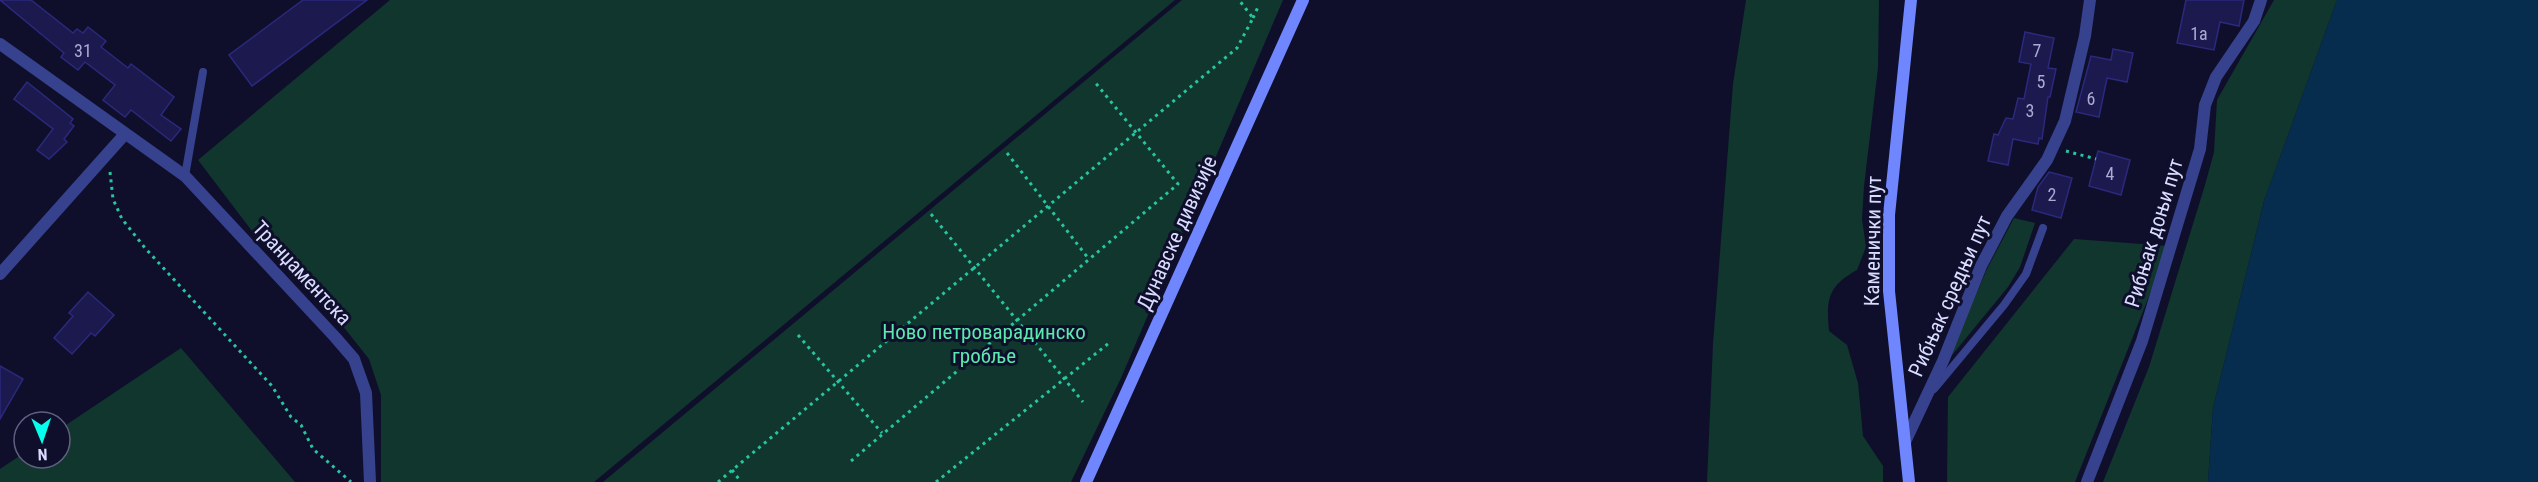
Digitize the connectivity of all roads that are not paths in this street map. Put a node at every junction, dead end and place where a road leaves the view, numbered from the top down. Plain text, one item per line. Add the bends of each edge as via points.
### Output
1 (1302, 0) edge
2 (1911, 0) edge
3 (2090, 0) edge
4 (2261, 0) edge
5 (0, 44) edge
6 (203, 72) dead end
7 (125, 134) junction
8 (185, 176) junction
9 (2043, 228) dead end
10 (0, 274) edge
11 (1925, 400) junction
12 (1905, 442) junction
13 (370, 482) edge
14 (1086, 482) edge
15 (1910, 482) edge
16 (2087, 482) edge

1 - 14 street, Дунавске дивизије
2 - 12 street, Каменички пут via 1889,214 1889,291
3 - 11 street, Рибњак средњи пут via 2065,121 1981,266
4 - 16 street, Рибњак доњи пут via 2254,21 2216,77 2205,105 2200,149 2142,341
5 - 7 street, Транџаментска
6 - 8 lane
7 - 8 street, Транџаментска
7 - 10 street
8 - 13 street, Транџаментска via 354,359 366,393
9 - 11 lane via 2026,274
11 - 12 street, Рибњак средњи пут
12 - 15 street, Каменички пут

